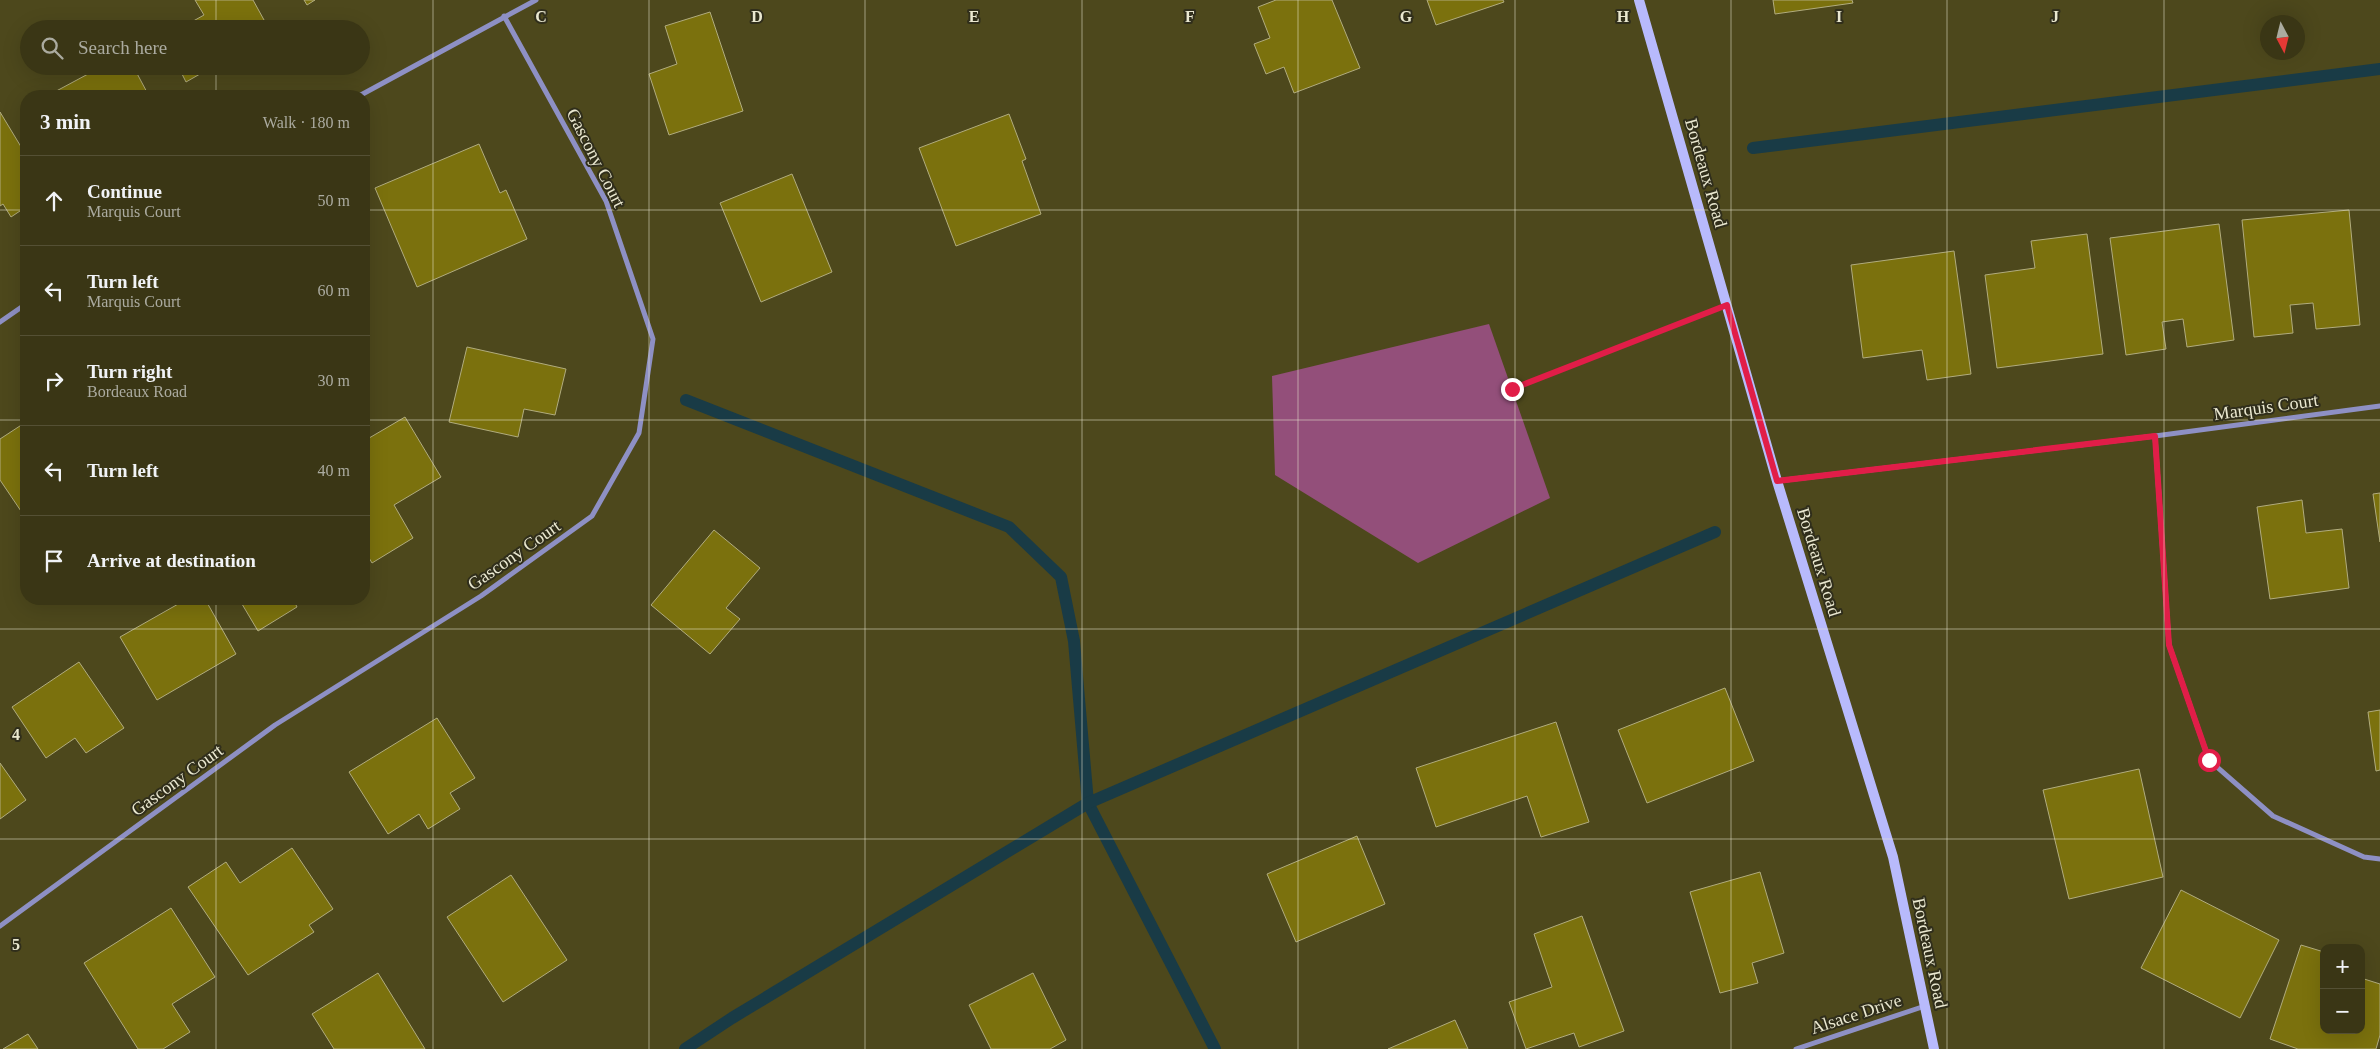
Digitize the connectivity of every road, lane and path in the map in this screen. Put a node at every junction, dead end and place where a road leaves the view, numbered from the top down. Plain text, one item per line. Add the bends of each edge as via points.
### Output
1 (536, 0) edge
2 (1640, 0) edge
3 (504, 16) junction
4 (370, 90) edge
5 (1727, 305) junction
6 (20, 308) edge
7 (0, 322) edge
8 (1512, 389) dead end
9 (2380, 406) edge
10 (2155, 436) junction
11 (1777, 481) junction
12 (2380, 859) edge
13 (0, 926) edge
14 (1925, 1006) junction
15 (1796, 1049) edge
16 (1934, 1049) edge

1 - 3 street
2 - 5 street, Bordeaux Road
3 - 4 street
3 - 13 street, Gascony Court via 606,201 653,339 639,433 630,450 592,516 481,596 276,725
5 - 8 path
5 - 11 street, Bordeaux Road
6 - 7 street
9 - 10 street, Marquis Court
10 - 11 street, Marquis Court
10 - 12 street via 2169,645 2209,760 2273,816 2364,857
11 - 14 street, Bordeaux Road via 1892,857
14 - 15 street, Alsace Drive
14 - 16 street, Bordeaux Road

